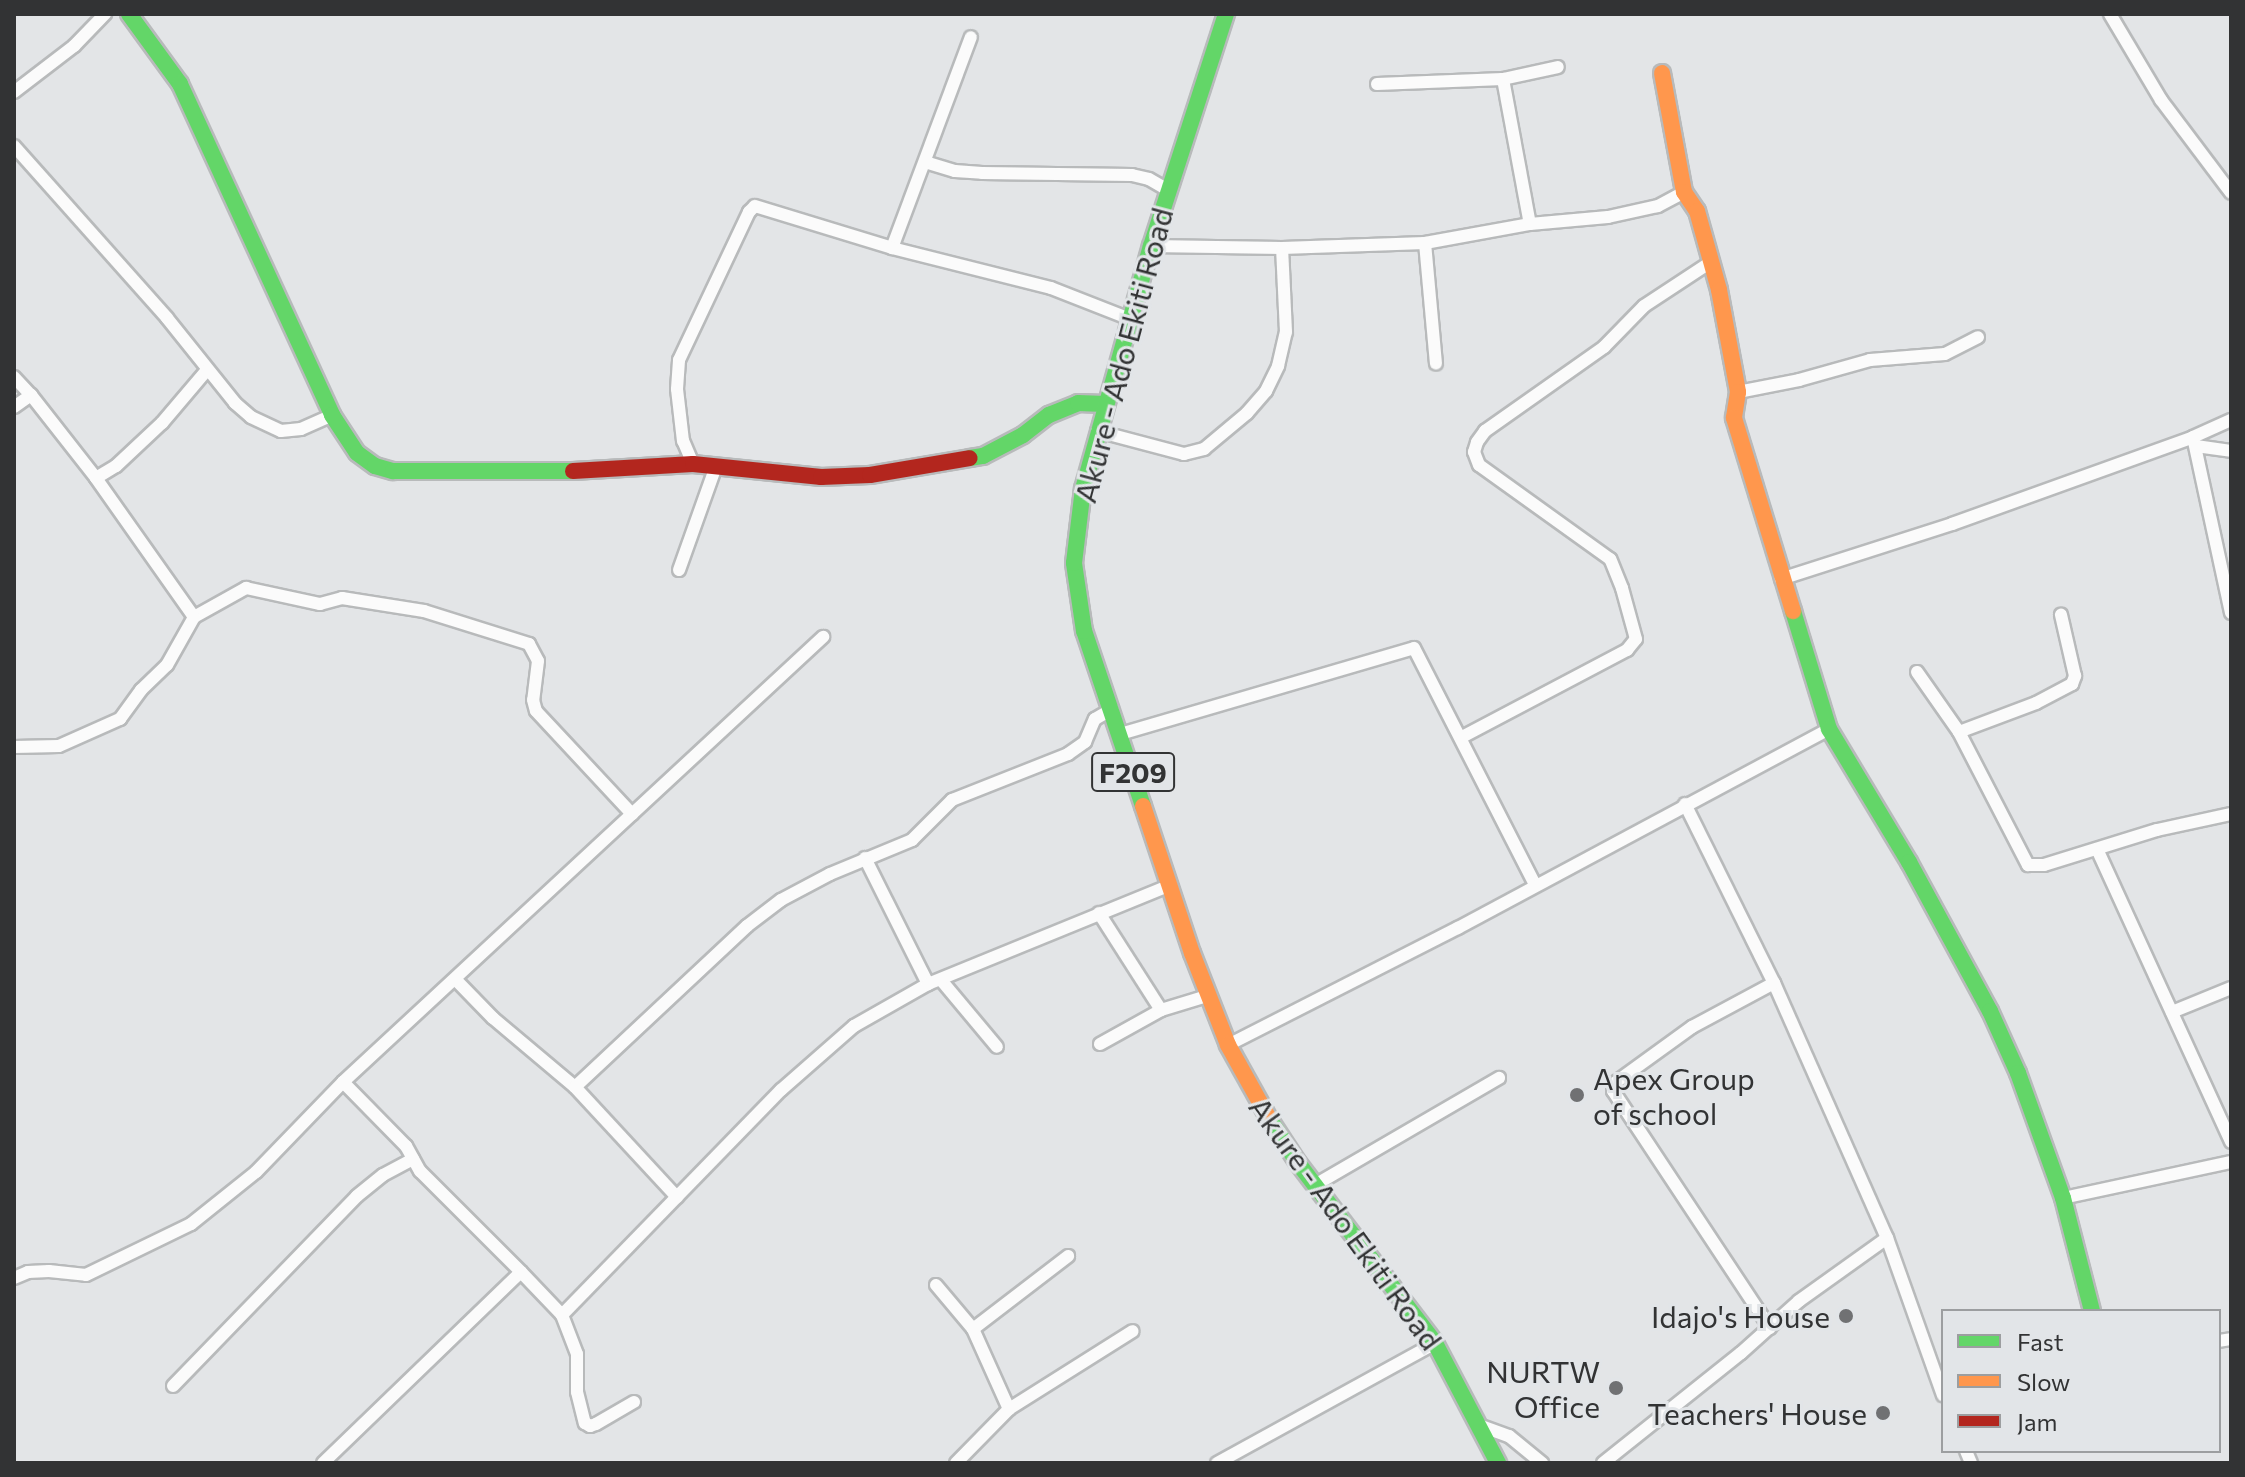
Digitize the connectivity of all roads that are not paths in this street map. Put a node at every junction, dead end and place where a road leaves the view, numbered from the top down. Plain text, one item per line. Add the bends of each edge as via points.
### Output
1 (105, 14) edge
2 (129, 14) edge
3 (1226, 14) edge
4 (2110, 14) edge
5 (971, 37) dead end
6 (1558, 67) dead end
7 (1662, 73) dead end
8 (1503, 79) junction
9 (1377, 84) dead end
10 (14, 92) edge
11 (14, 146) edge
12 (925, 162) junction
13 (1168, 190) junction
14 (1684, 192) junction
15 (2231, 193) edge
16 (1530, 224) junction
17 (1425, 243) junction
18 (1151, 246) junction
19 (892, 248) junction
20 (1282, 248) junction
21 (1711, 262) junction
22 (1130, 319) junction
23 (1978, 337) dead end
24 (1436, 363) dead end
25 (207, 370) junction
26 (14, 377) edge
27 (1738, 392) junction
28 (31, 395) junction
29 (1105, 404) junction
30 (14, 407) edge
31 (332, 415) junction
32 (2231, 420) edge
33 (1097, 431) junction
34 (2194, 442) junction
35 (2231, 451) edge
36 (693, 464) junction
37 (716, 466) junction
38 (96, 478) junction
39 (679, 570) dead end
40 (1781, 579) junction
41 (2231, 613) edge
42 (2061, 615) dead end
43 (194, 617) junction
44 (823, 637) dead end
45 (1917, 672) dead end
46 (1112, 709) junction
47 (1829, 729) junction
48 (1959, 732) junction
49 (1120, 734) junction
50 (1462, 737) junction
51 (14, 747) edge
52 (1685, 804) junction
53 (632, 814) junction
54 (2231, 814) edge
55 (2097, 849) junction
56 (865, 858) junction
57 (1535, 884) junction
58 (1171, 885) junction
59 (1099, 913) junction
60 (456, 980) junction
61 (934, 982) junction
62 (1774, 983) junction
63 (2231, 988) edge
64 (1207, 996) junction
65 (1161, 1010) junction
66 (2172, 1012) junction
67 (1100, 1044) dead end
68 (1228, 1045) junction
69 (997, 1047) dead end
70 (1499, 1078) dead end
71 (343, 1082) junction
72 (575, 1087) junction
73 (2231, 1142) edge
74 (413, 1159) junction
75 (2231, 1162) edge
76 (1315, 1185) junction
77 (677, 1197) junction
78 (2063, 1198) junction
79 (1887, 1238) junction
80 (1068, 1256) dead end
81 (521, 1272) junction
82 (14, 1278) edge
83 (936, 1285) dead end
84 (2091, 1309) edge
85 (562, 1315) junction
86 (1770, 1328) junction
87 (973, 1329) junction
88 (1133, 1331) dead end
89 (1435, 1343) junction
90 (173, 1386) dead end
91 (1941, 1389) edge
92 (634, 1402) dead end
93 (1009, 1409) junction
94 (1481, 1426) junction
95 (323, 1463) edge
96 (956, 1463) edge
97 (1217, 1463) edge
98 (1498, 1463) edge
99 (1542, 1463) edge
100 (1603, 1463) edge

1 - 10 street via 74,46
2 - 31 street via 180,84
3 - 13 street, Akure - Ado Ekiti Road / F209
4 - 15 street via 2161,100
5 - 12 street
6 - 8 street
7 - 14 street
8 - 9 street
8 - 16 street
11 - 25 street
12 - 13 street via 982,173 1132,175
12 - 19 street
13 - 18 street, Akure - Ado Ekiti Road / F209
14 - 16 street via 1658,206 1608,217
14 - 21 street via 1697,211
16 - 17 street
17 - 20 street
17 - 24 street
18 - 20 street
18 - 22 street, Akure - Ado Ekiti Road / F209
19 - 22 street via 1051,288
19 - 36 street via 764,207 749,212 679,360 683,441
20 - 33 street via 1286,332 1266,391 1247,413 1204,449 1184,454
21 - 27 street
21 - 50 street via 1644,306 1604,347 1485,431 1477,442 1479,465 1610,559 1636,639 1627,650
22 - 29 street, Akure - Ado Ekiti Road / F209
23 - 27 street via 1945,354 1870,360
25 - 31 street via 235,403 265,426 301,429
25 - 38 street via 162,423
26 - 28 street
27 - 40 street via 1734,418
28 - 30 street
28 - 38 street
29 - 33 street, Akure - Ado Ekiti Road / F209
29 - 37 street via 1078,403 983,456 929,466 821,477
31 - 36 street via 357,453 393,471 549,472
32 - 34 street
33 - 46 street, Akure - Ado Ekiti Road / F209 via 1074,563 1084,631
34 - 35 street
34 - 40 street
34 - 41 street
36 - 37 street
37 - 39 street
38 - 43 street
40 - 47 street
42 - 48 street via 2075,676 2072,684
43 - 51 street via 167,665 120,719 59,746
43 - 53 street via 246,588 320,604 342,598 424,611 529,644 538,661 536,711
44 - 53 street
45 - 48 street
46 - 49 street, Akure - Ado Ekiti Road / F209
46 - 56 street via 1095,719 1081,747 963,794 912,840
47 - 52 street
47 - 78 street via 1990,1011
48 - 55 street via 2028,865
49 - 50 street via 1414,648
49 - 58 street, Akure - Ado Ekiti Road / F209
50 - 57 street
52 - 57 street
52 - 62 street
53 - 60 street
54 - 55 street
55 - 66 street
56 - 61 street
56 - 72 street via 781,900 747,926
57 - 68 street
58 - 59 street
58 - 64 street, Akure - Ado Ekiti Road / F209
59 - 61 street
59 - 65 street
60 - 71 street
60 - 72 street
61 - 69 street
61 - 77 street via 854,1026 825,1050
62 - 79 street
62 - 86 street via 1692,1027 1616,1082 1613,1091
63 - 66 street
64 - 65 street
64 - 68 street, Akure - Ado Ekiti Road / F209
65 - 67 street
66 - 73 street
68 - 76 street, Akure - Ado Ekiti Road / F209 via 1257,1102
70 - 76 street
71 - 74 street
71 - 82 street via 256,1172 191,1224 86,1275 49,1271
72 - 77 street
74 - 81 street
74 - 90 street via 357,1196
75 - 78 street
76 - 89 street, Akure - Ado Ekiti Road / F209
77 - 85 street
78 - 84 street
79 - 86 street
79 - 91 street
80 - 87 street
81 - 85 street
81 - 95 street
83 - 87 street
85 - 92 street via 576,1348 577,1392 585,1423 596,1424
86 - 100 street
87 - 93 street
88 - 93 street
89 - 94 street, Akure - Ado Ekiti Road / F209
89 - 97 street
93 - 96 street
94 - 98 street, Akure - Ado Ekiti Road / F209
94 - 99 street via 1509,1436

